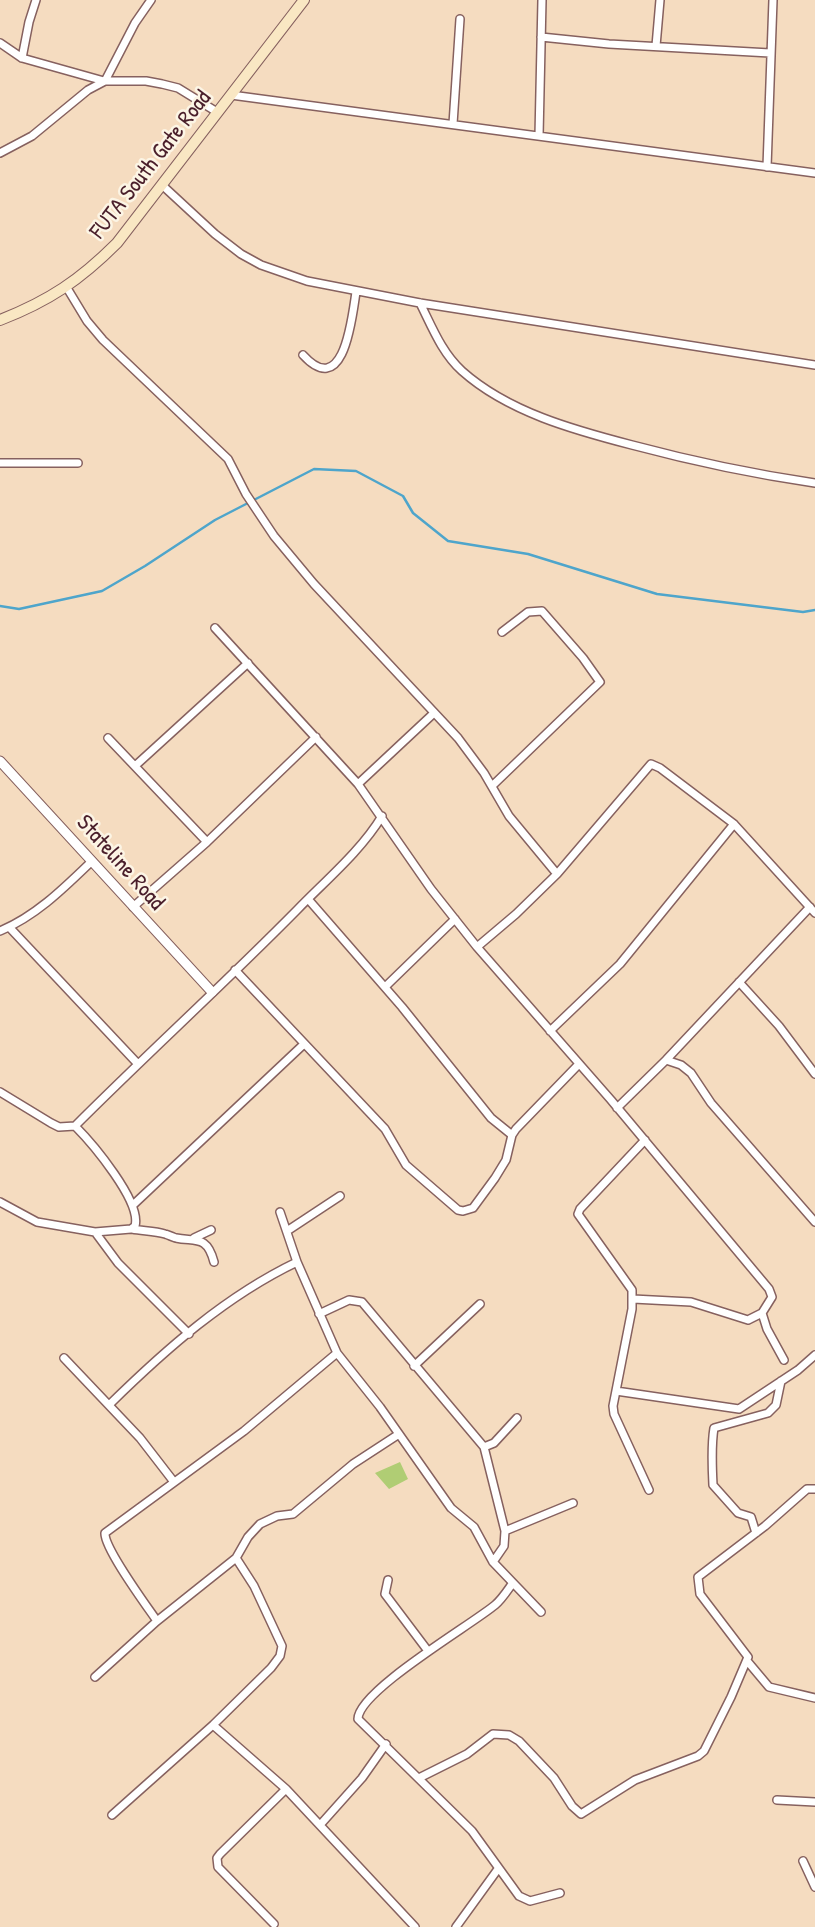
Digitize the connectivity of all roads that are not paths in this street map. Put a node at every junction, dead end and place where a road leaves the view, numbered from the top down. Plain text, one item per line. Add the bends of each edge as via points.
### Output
1 (36, 0) edge
2 (151, 0) edge
3 (304, 0) edge
4 (541, 0) edge
5 (660, 0) edge
6 (773, 0) edge
7 (460, 19) dead end
8 (541, 37) junction
9 (0, 43) edge
10 (656, 46) junction
11 (770, 53) junction
12 (22, 58) junction
13 (105, 81) junction
14 (231, 95) junction
15 (218, 111) junction
16 (453, 124) junction
17 (539, 136) junction
18 (0, 153) edge
19 (767, 167) junction
20 (815, 173) edge
21 (162, 185) junction
22 (67, 288) junction
23 (356, 292) junction
24 (420, 303) junction
25 (0, 320) edge
26 (303, 355) dead end
27 (815, 365) edge
28 (0, 463) edge
29 (78, 463) dead end
30 (815, 483) edge
31 (215, 628) dead end
32 (502, 632) dead end
33 (248, 663) junction
34 (434, 713) junction
35 (316, 737) junction
36 (108, 738) dead end
37 (0, 761) edge
38 (135, 766) junction
39 (358, 784) junction
40 (492, 786) junction
41 (382, 816) junction
42 (734, 824) junction
43 (207, 842) junction
44 (92, 861) junction
45 (557, 874) junction
46 (308, 899) junction
47 (133, 907) junction
48 (812, 910) edge
49 (455, 919) junction
50 (3, 929) edge
51 (477, 947) junction
52 (235, 970) junction
53 (739, 982) junction
54 (385, 987) junction
55 (212, 992) junction
56 (550, 1031) junction
57 (304, 1044) junction
58 (666, 1060) junction
59 (137, 1063) junction
60 (579, 1064) junction
61 (815, 1073) edge
62 (0, 1092) edge
63 (617, 1108) junction
64 (75, 1126) junction
65 (512, 1135) junction
66 (645, 1140) junction
67 (340, 1196) dead end
68 (0, 1202) edge
69 (133, 1205) junction
70 (280, 1212) dead end
71 (815, 1222) edge
72 (131, 1229) junction
73 (211, 1230) dead end
74 (287, 1231) junction
75 (95, 1232) junction
76 (194, 1238) junction
77 (214, 1262) dead end
78 (298, 1262) junction
79 (634, 1299) junction
80 (480, 1304) dead end
81 (762, 1313) junction
82 (319, 1314) junction
83 (189, 1334) junction
84 (337, 1353) junction
85 (815, 1355) edge
86 (64, 1359) dead end
87 (784, 1360) dead end
88 (414, 1366) junction
89 (781, 1381) junction
90 (616, 1391) junction
91 (110, 1404) junction
92 (517, 1418) dead end
93 (399, 1434) junction
94 (484, 1447) junction
95 (174, 1482) junction
96 (815, 1489) edge
97 (649, 1490) dead end
98 (573, 1503) dead end
99 (505, 1531) junction
100 (756, 1533) junction
101 (236, 1558) junction
102 (493, 1562) junction
103 (388, 1580) dead end
104 (512, 1584) junction
105 (541, 1612) dead end
106 (157, 1621) junction
107 (428, 1651) junction
108 (748, 1662) junction
109 (95, 1676) dead end
110 (815, 1698) edge
111 (213, 1725) junction
112 (386, 1744) junction
113 (419, 1778) junction
114 (286, 1789) junction
115 (776, 1800) dead end
116 (815, 1802) edge
117 (112, 1815) dead end
118 (320, 1825) junction
119 (803, 1861) dead end
120 (498, 1869) junction
121 (815, 1887) edge
122 (559, 1894) dead end
123 (274, 1924) dead end
124 (415, 1927) edge
125 (456, 1927) edge

1 - 12 street
2 - 13 street
3 - 14 main road, FUTA South Gate Road
4 - 8 street
5 - 10 street
6 - 11 street
7 - 16 street
8 - 10 street
8 - 17 street
9 - 12 street
10 - 11 street
11 - 19 street
12 - 13 street
13 - 15 street via 162,83
13 - 18 street via 32,136
14 - 15 main road, FUTA South Gate Road
14 - 16 street
15 - 21 main road, FUTA South Gate Road
16 - 17 street
17 - 19 street
19 - 20 street
21 - 22 main road, FUTA South Gate Road via 117,243
21 - 23 street via 215,234 261,265
22 - 25 main road, FUTA South Gate Road
22 - 34 street via 103,340 228,459 274,536
23 - 24 street
23 - 26 street via 340,358 334,365 320,368
24 - 27 street
24 - 30 street via 442,346 462,371 523,409 646,449
28 - 29 street
31 - 33 street
32 - 40 street via 528,612 542,611 600,682
33 - 35 street
33 - 38 street
34 - 39 street
34 - 40 street
35 - 39 street
35 - 43 street
36 - 38 street
37 - 44 street, Stateline Road
38 - 43 street
39 - 41 street
40 - 45 street via 509,816
41 - 46 street
41 - 49 street
42 - 45 street via 651,764
42 - 48 street
42 - 56 street via 620,964
43 - 47 street
44 - 47 street, Stateline Road
44 - 50 street via 57,895
45 - 51 street
46 - 52 street
46 - 54 street
47 - 55 street, Stateline Road
48 - 53 street
49 - 51 street
49 - 54 street
50 - 59 street
51 - 56 street
52 - 55 street
52 - 57 street
53 - 58 street
53 - 61 street
54 - 65 street via 491,1118
55 - 59 street
56 - 60 street
57 - 65 street via 385,1129 406,1165 458,1210 472,1208 495,1178 506,1160
57 - 69 street
58 - 63 street
58 - 71 street via 691,1073 711,1103
59 - 64 street
60 - 63 street
60 - 65 street
62 - 64 street via 59,1127
63 - 66 street
64 - 69 street via 102,1155
66 - 79 street via 578,1214 629,1284
66 - 81 street via 769,1289 771,1301
67 - 74 street
68 - 75 street via 37,1222
69 - 72 street via 137,1219
70 - 74 street
72 - 75 street
72 - 76 street
73 - 76 street
74 - 78 street
75 - 83 street via 118,1263
76 - 77 street via 211,1252
78 - 82 street
78 - 83 street via 235,1297
79 - 81 street via 691,1302 748,1320
79 - 90 street
80 - 88 street
81 - 87 street
82 - 84 street
82 - 88 street via 349,1300 362,1301
83 - 91 street
84 - 93 street
84 - 95 street
85 - 89 street
86 - 91 street
88 - 94 street
89 - 90 street via 738,1409
89 - 100 street via 776,1405 768,1413 714,1428 713,1485 738,1513 751,1517
90 - 97 street via 614,1414
91 - 95 street
92 - 94 street via 494,1443
93 - 101 street via 353,1464 293,1514 261,1524
93 - 102 street via 452,1508 474,1527
94 - 99 street
95 - 106 street via 104,1536
96 - 100 street via 807,1489
98 - 99 street
99 - 102 street via 504,1546
100 - 108 street via 701,1573 697,1581 714,1614 747,1652
101 - 106 street
101 - 111 street via 282,1649 271,1668
102 - 104 street
103 - 107 street via 385,1594
104 - 105 street
104 - 107 street via 498,1602
106 - 109 street
107 - 112 street via 358,1714
108 - 110 street via 769,1687
108 - 113 street via 704,1751 635,1780 581,1814 554,1778 509,1735 493,1734 467,1754
111 - 114 street
111 - 117 street
112 - 113 street
112 - 118 street via 362,1779
113 - 120 street via 472,1831
114 - 118 street
114 - 123 street via 216,1862
115 - 116 street
118 - 124 street
119 - 121 street
120 - 122 street via 524,1900
120 - 125 street

